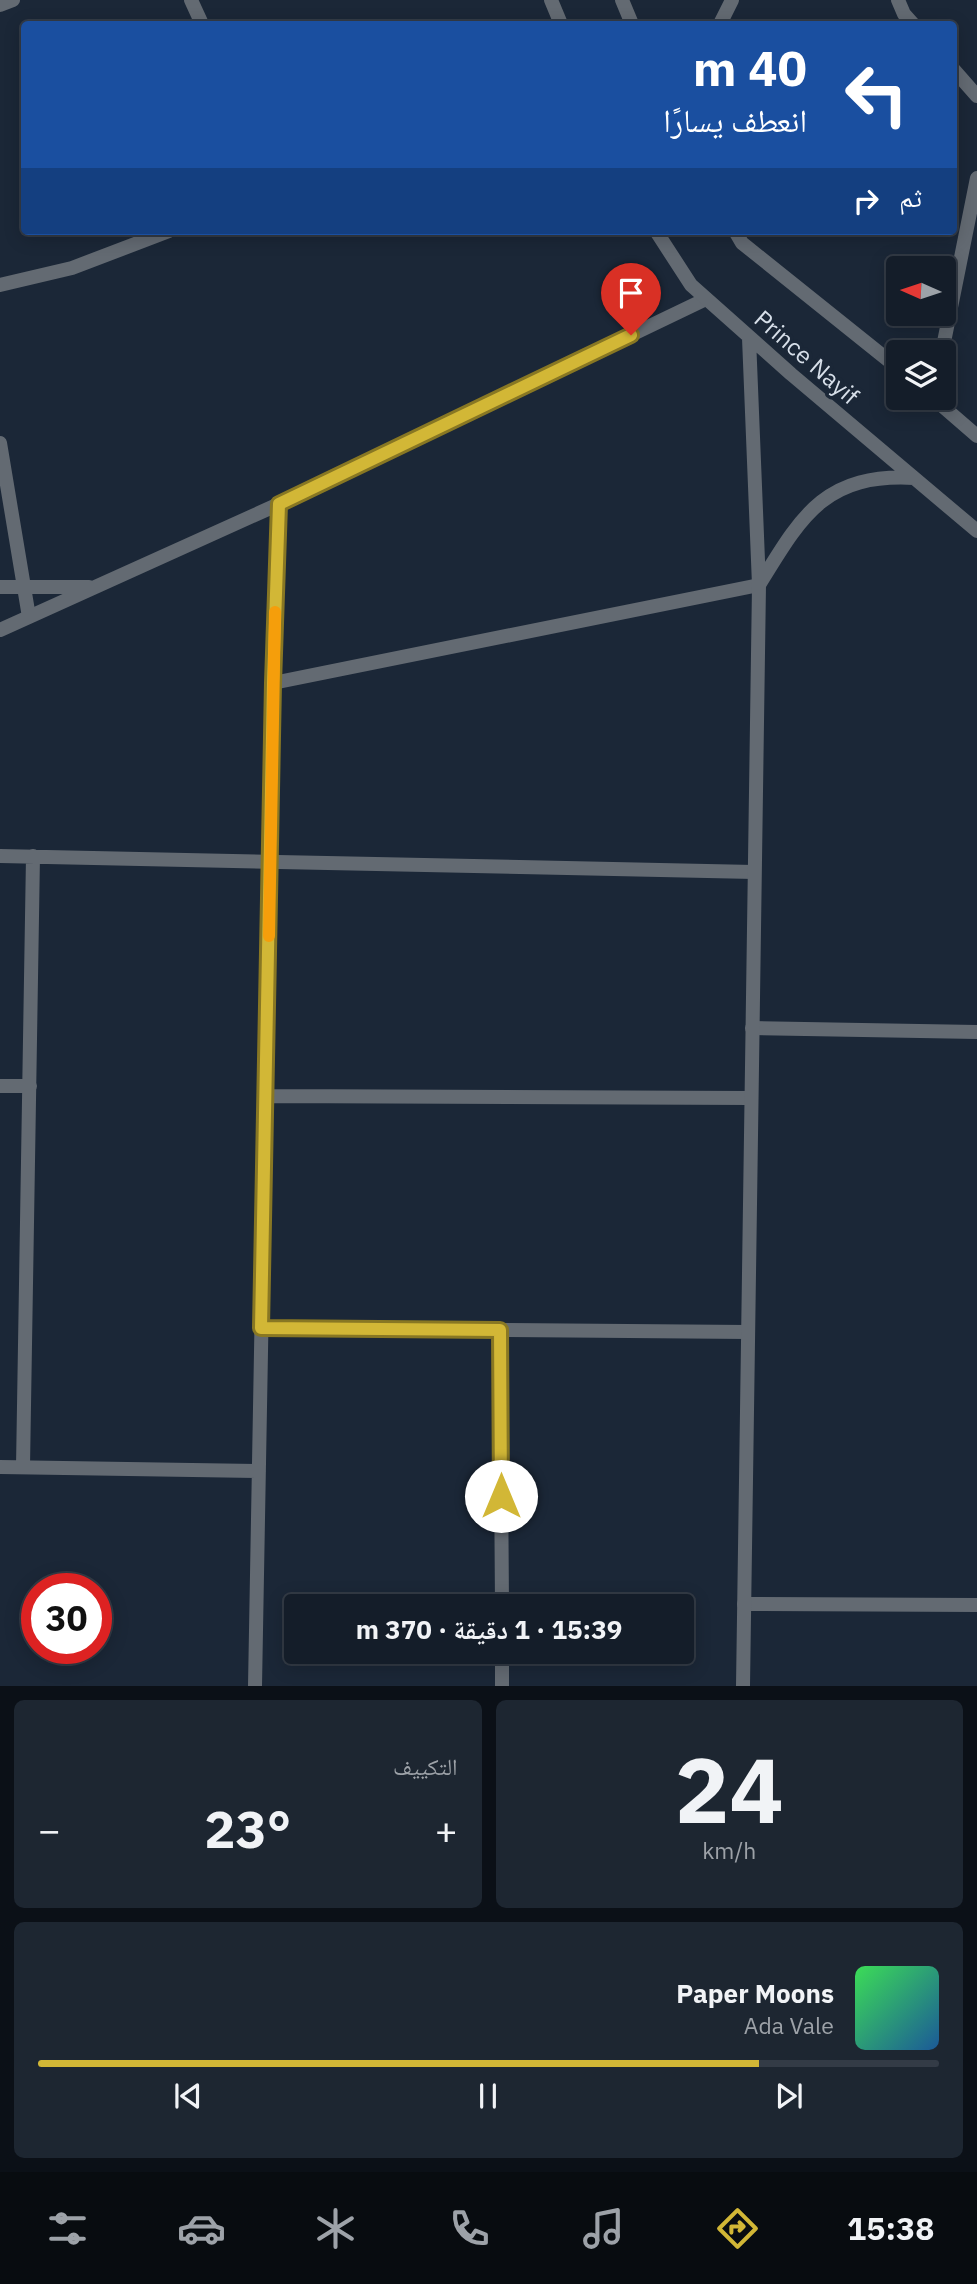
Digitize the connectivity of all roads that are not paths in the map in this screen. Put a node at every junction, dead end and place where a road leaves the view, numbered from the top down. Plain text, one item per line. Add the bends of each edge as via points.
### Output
1 (13, 0) edge
2 (191, 0) edge
3 (551, 0) edge
4 (622, 0) edge
5 (732, 0) edge
6 (898, 0) edge
7 (0, 5) edge
8 (201, 21) edge
9 (560, 21) edge
10 (631, 21) edge
11 (722, 21) edge
12 (911, 21) edge
13 (957, 73) edge
14 (977, 96) edge
15 (977, 178) edge
16 (159, 235) edge
17 (659, 235) edge
18 (737, 235) edge
19 (0, 285) edge
20 (706, 299) junction
21 (749, 338) junction
22 (944, 340) edge
23 (886, 358) edge
24 (947, 410) edge
25 (977, 436) edge
26 (0, 443) edge
27 (914, 478) junction
28 (279, 504) junction
29 (977, 531) edge
30 (759, 585) junction
31 (0, 587) edge
32 (23, 587) junction
33 (94, 587) junction
34 (29, 617) junction
35 (0, 630) edge
36 (273, 683) junction
37 (0, 856) edge
38 (33, 856) junction
39 (270, 861) junction
40 (754, 872) junction
41 (752, 1028) junction
42 (977, 1032) edge
43 (0, 1086) edge
44 (30, 1086) junction
45 (266, 1096) junction
46 (751, 1098) junction
47 (261, 1328) junction
48 (500, 1330) junction
49 (748, 1332) junction
50 (0, 1467) edge
51 (23, 1467) junction
52 (259, 1471) junction
53 (502, 1594) edge
54 (744, 1604) junction
55 (977, 1605) edge
56 (502, 1664) edge
57 (255, 1685) edge
58 (502, 1685) edge
59 (743, 1685) edge

1 - 7 street
2 - 8 street
3 - 9 street
4 - 10 street
5 - 11 street
6 - 12 street
13 - 14 street
15 - 22 street
16 - 19 street via 72,268
17 - 20 street, Prince Nayif via 691,285
18 - 23 street, Prince Nayif
20 - 21 street, Prince Nayif
20 - 28 street
21 - 27 street, Prince Nayif
21 - 30 street
24 - 25 street
26 - 32 street
27 - 29 street, Prince Nayif
27 - 30 street via 856,482 819,501 794,528
28 - 33 street
28 - 36 street
30 - 36 street
30 - 40 street
31 - 32 street
32 - 33 street
32 - 34 street
33 - 34 street
34 - 35 street
36 - 39 street
37 - 38 street
38 - 39 street
38 - 44 street
39 - 40 street
39 - 45 street
40 - 41 street
41 - 42 street
41 - 46 street
43 - 44 street
44 - 51 street
45 - 46 street
45 - 47 street
46 - 49 street
47 - 48 street
47 - 52 street
48 - 49 street
48 - 53 street
49 - 54 street
50 - 51 street
51 - 52 street
52 - 57 street
54 - 55 street
54 - 59 street
56 - 58 street

